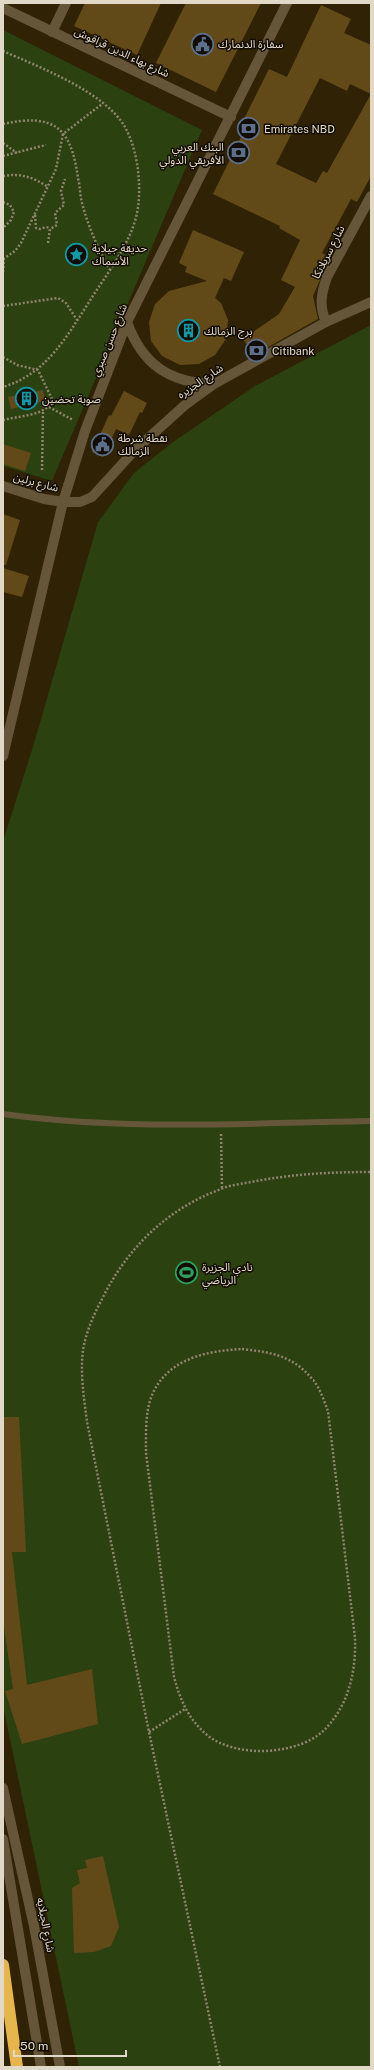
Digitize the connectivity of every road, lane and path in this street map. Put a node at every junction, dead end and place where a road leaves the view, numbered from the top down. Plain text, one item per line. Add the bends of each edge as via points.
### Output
1 (66, 3) edge
2 (287, 3) edge
3 (3, 8) edge
4 (52, 32) junction
5 (3, 51) edge
6 (102, 104) junction
7 (230, 117) junction
8 (3, 124) edge
9 (63, 134) junction
10 (3, 143) edge
11 (46, 145) dead end
12 (17, 153) junction
13 (3, 156) edge
14 (3, 176) edge
15 (65, 179) dead end
16 (48, 187) junction
17 (371, 196) edge
18 (3, 202) edge
19 (36, 212) junction
20 (3, 228) edge
21 (50, 228) junction
22 (48, 243) dead end
23 (4, 259) edge
24 (110, 270) junction
25 (3, 272) edge
26 (371, 302) edge
27 (3, 306) edge
28 (77, 320) junction
29 (127, 322) junction
30 (326, 322) junction
31 (3, 357) edge
32 (38, 370) junction
33 (214, 384) junction
34 (3, 387) edge
35 (49, 407) junction
36 (43, 411) junction
37 (3, 419) edge
38 (73, 420) dead end
39 (42, 470) dead end
40 (3, 486) edge
41 (63, 502) junction
42 (5, 742) edge
43 (3, 756) edge
44 (3, 1114) edge
45 (371, 1121) edge
46 (221, 1124) junction
47 (371, 1172) edge
48 (222, 1188) junction
49 (184, 1709) junction
50 (149, 1732) junction
51 (3, 1788) edge
52 (3, 1839) edge
53 (3, 1965) edge
54 (17, 2067) edge
55 (41, 2067) edge
56 (60, 2067) edge
57 (220, 2067) edge

1 - 4 street
2 - 7 street, شارع حسن صبري
3 - 4 street, شارع بهاء الدين قراقوش
4 - 7 street, شارع بهاء الدين قراقوش
5 - 6 path via 60,76
6 - 9 path
6 - 24 path via 125,127 134,147 139,181 139,207 133,227
7 - 29 street, شارع حسن صبري
8 - 9 path via 37,119 47,122
9 - 16 path via 56,168
9 - 24 path via 69,142 75,162 85,216
10 - 12 path
11 - 12 path
12 - 13 path
14 - 16 path via 26,176
15 - 21 path via 61,191 64,205 55,213 57,225
16 - 19 path
17 - 30 street, شارع سريلانكا via 323,289 322,312
18 - 20 path via 10,204 14,212 11,220
19 - 21 path via 36,228
19 - 23 path via 19,246
21 - 22 path
23 - 25 path
24 - 28 path
26 - 30 street, شارع الجزيره
27 - 28 path via 58,298 66,303
28 - 32 path via 58,350
29 - 33 street via 141,352 153,364 181,380 197,384
29 - 41 street, شارع حسن صبري via 85,431
30 - 33 street, شارع الجزيره
31 - 32 path via 17,365
32 - 34 path
32 - 35 path via 51,395
33 - 41 street, شارع الجزيره via 185,405 134,451 92,497 80,502
35 - 36 path
35 - 38 path
36 - 37 path
36 - 39 path
40 - 41 street, شارع برلين
41 - 42 street, شارع حسن صبري
42 - 43 street, شارع حسن صبري
44 - 46 lane via 98,1122
45 - 46 lane
46 - 48 path
47 - 48 path via 282,1176
48 - 50 path via 188,1203 158,1224 131,1251 94,1314 84,1349 82,1386 87,1422
49 - 49 path via 207,1735 233,1747 262,1751 286,1749 308,1742 328,1727 340,1710 351,1682 356,1662 355,1638 328,1411 314,1381 295,1363 274,1353 242,1349 214,1351 186,1359 167,1374 152,1395 146,1423 146,1453 174,1677
49 - 50 path
50 - 57 path
51 - 56 street, شارع الجبلايه via 34,1926
52 - 55 street
53 - 54 highway

